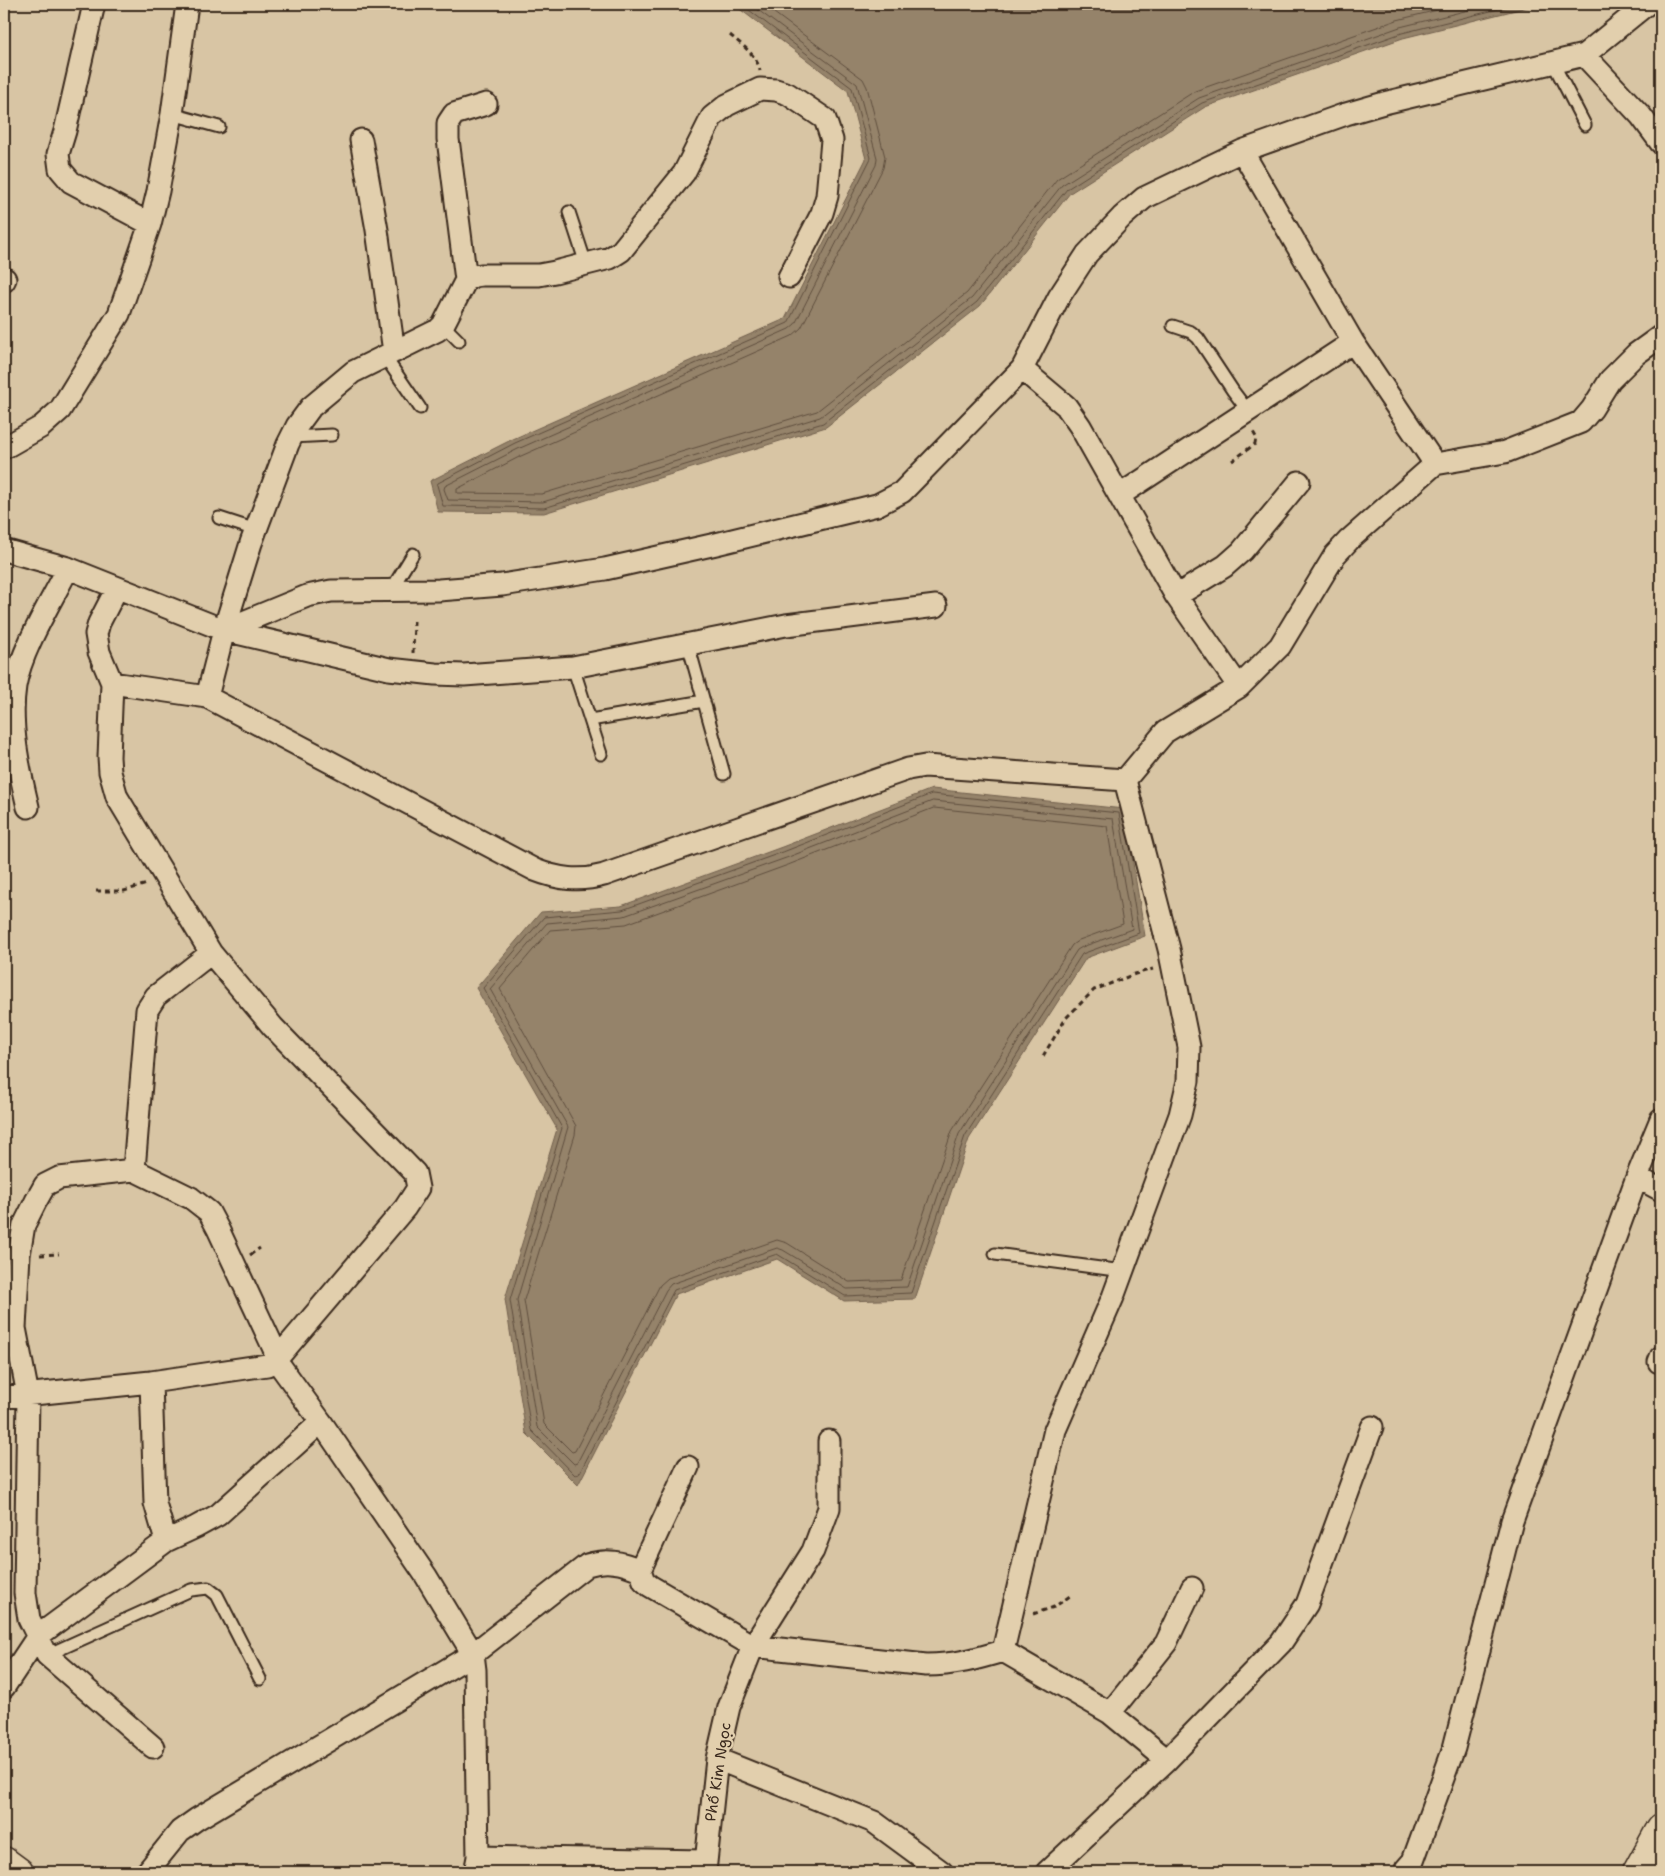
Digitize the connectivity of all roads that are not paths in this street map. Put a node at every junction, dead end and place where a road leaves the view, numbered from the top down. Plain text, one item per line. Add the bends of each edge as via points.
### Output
1 (94, 4) edge
2 (187, 4) edge
3 (1647, 4) edge
4 (1584, 55) junction
5 (1553, 63) junction
6 (486, 104) dead end
7 (172, 114) junction
8 (1585, 125) dead end
9 (219, 127) dead end
10 (362, 140) dead end
11 (1661, 143) edge
12 (1242, 151) junction
13 (569, 212) dead end
14 (150, 224) junction
15 (586, 264) junction
16 (789, 277) dead end
17 (466, 280) junction
18 (443, 326) junction
19 (1173, 326) dead end
20 (1661, 336) edge
21 (458, 341) dead end
22 (1353, 342) junction
23 (389, 354) junction
24 (1022, 369) junction
25 (420, 408) dead end
26 (1245, 413) junction
27 (332, 435) dead end
28 (291, 437) junction
29 (4, 448) edge
30 (1435, 464) junction
31 (1299, 482) dead end
32 (1120, 495) junction
33 (219, 518) dead end
34 (256, 530) junction
35 (4, 550) edge
36 (413, 554) dead end
37 (68, 568) junction
38 (117, 588) junction
39 (391, 590) junction
40 (1176, 596) junction
41 (936, 606) dead end
42 (224, 630) junction
43 (688, 644) junction
44 (573, 667) junction
45 (112, 683) junction
46 (1239, 687) junction
47 (207, 696) junction
48 (704, 701) junction
49 (590, 720) junction
50 (600, 754) dead end
51 (724, 774) dead end
52 (1126, 780) junction
53 (28, 807) dead end
54 (211, 953) junction
55 (1661, 1119) edge
56 (134, 1170) junction
57 (1637, 1177) junction
58 (1661, 1190) edge
59 (995, 1254) dead end
60 (1123, 1271) junction
61 (9, 1329) edge
62 (276, 1360) junction
63 (152, 1382) junction
64 (28, 1395) junction
65 (4, 1397) edge
66 (321, 1422) junction
67 (1372, 1427) dead end
68 (829, 1441) dead end
69 (688, 1467) dead end
70 (166, 1541) junction
71 (640, 1570) junction
72 (1192, 1588) dead end
73 (38, 1636) junction
74 (753, 1646) junction
75 (1003, 1651) junction
76 (473, 1654) junction
77 (47, 1655) junction
78 (260, 1679) dead end
79 (4, 1687) edge
80 (1110, 1713) junction
81 (153, 1747) dead end
82 (717, 1759) junction
83 (1167, 1760) junction
84 (1661, 1828) edge
85 (4, 1861) edge
86 (477, 1864) edge
87 (705, 1867) edge
88 (1644, 1870) edge
89 (20, 1872) edge
90 (147, 1872) edge
91 (942, 1872) edge
92 (1047, 1872) edge
93 (1411, 1872) edge

1 - 14 street via 58,154 60,169 71,182
2 - 7 street
3 - 4 street
4 - 5 street
4 - 11 street via 1641,116
5 - 8 lane
5 - 12 street via 1384,103
6 - 17 street via 454,114 448,123
7 - 9 lane
7 - 14 street
10 - 23 street via 377,230
12 - 22 street
12 - 24 street via 1144,198 1122,217 1087,254 1059,297
13 - 15 lane
14 - 29 street via 119,314 70,397 41,427
15 - 16 street via 610,258 622,251 684,173 712,117 727,105 760,89 776,90 788,94 825,119 832,140 827,196 822,213
15 - 17 street via 539,275 481,275
17 - 18 street
18 - 21 lane
18 - 23 street
19 - 26 lane via 1198,338
20 - 30 street via 1636,354 1610,380 1581,422 1505,452
22 - 26 street
22 - 30 street
23 - 25 lane
23 - 28 street via 353,372 311,407
24 - 32 street via 1066,406
24 - 39 street via 902,492 877,505 604,569 502,586
26 - 32 street
27 - 28 lane
28 - 34 street
30 - 46 street via 1335,555 1280,646
31 - 40 street via 1225,566
32 - 40 street
33 - 34 lane
34 - 42 street
35 - 37 street
36 - 39 lane
37 - 38 street
37 - 53 street via 23,658 15,686 17,760
38 - 42 street
38 - 45 street via 96,634 99,652
39 - 42 street via 330,591 308,596
40 - 46 street
41 - 43 street via 786,625
42 - 44 street via 389,669 464,675
42 - 47 street
43 - 44 street
43 - 48 lane
44 - 49 lane
45 - 47 street
45 - 54 street via 110,772 117,797
46 - 52 street via 1165,732
47 - 52 street via 535,870 551,877 580,880 604,875 908,769 925,766
48 - 49 lane
48 - 51 lane
49 - 50 lane
52 - 60 street via 1172,964 1189,1047 1188,1081 1180,1115
54 - 56 street via 156,996 147,1010
54 - 62 street via 273,1028 406,1162 415,1173 418,1188 406,1208
55 - 57 street
56 - 61 street via 59,1178 45,1185 24,1225
56 - 62 street via 191,1198 208,1212 274,1349
57 - 58 street
57 - 93 street via 1512,1521 1454,1748 1413,1861 1406,1869
59 - 60 lane
60 - 75 street via 1055,1430
61 - 64 street
62 - 63 street via 267,1365
62 - 66 street
63 - 64 street
63 - 70 street via 155,1503
64 - 65 street
64 - 73 street via 25,1593 29,1619
66 - 70 street via 218,1515
66 - 76 street via 426,1576
67 - 83 street via 1307,1604 1297,1621 1281,1643
68 - 74 street, Phố Kim Ngọc via 829,1508 813,1551
69 - 71 street
70 - 73 street
71 - 74 street via 650,1586
71 - 76 street via 615,1562 600,1561 587,1565
72 - 80 street via 1166,1643
73 - 77 street
73 - 79 street
74 - 75 street via 926,1665 965,1662
74 - 82 street, Phố Kim Ngọc via 729,1707
75 - 80 street
76 - 86 street
76 - 90 street via 197,1819 180,1831
77 - 78 lane via 191,1590 208,1588 217,1596
77 - 81 street
80 - 83 street
82 - 87 street, Phố Kim Ngọc
82 - 91 street via 874,1822
83 - 92 street
84 - 88 street
85 - 89 street
86 - 87 street

